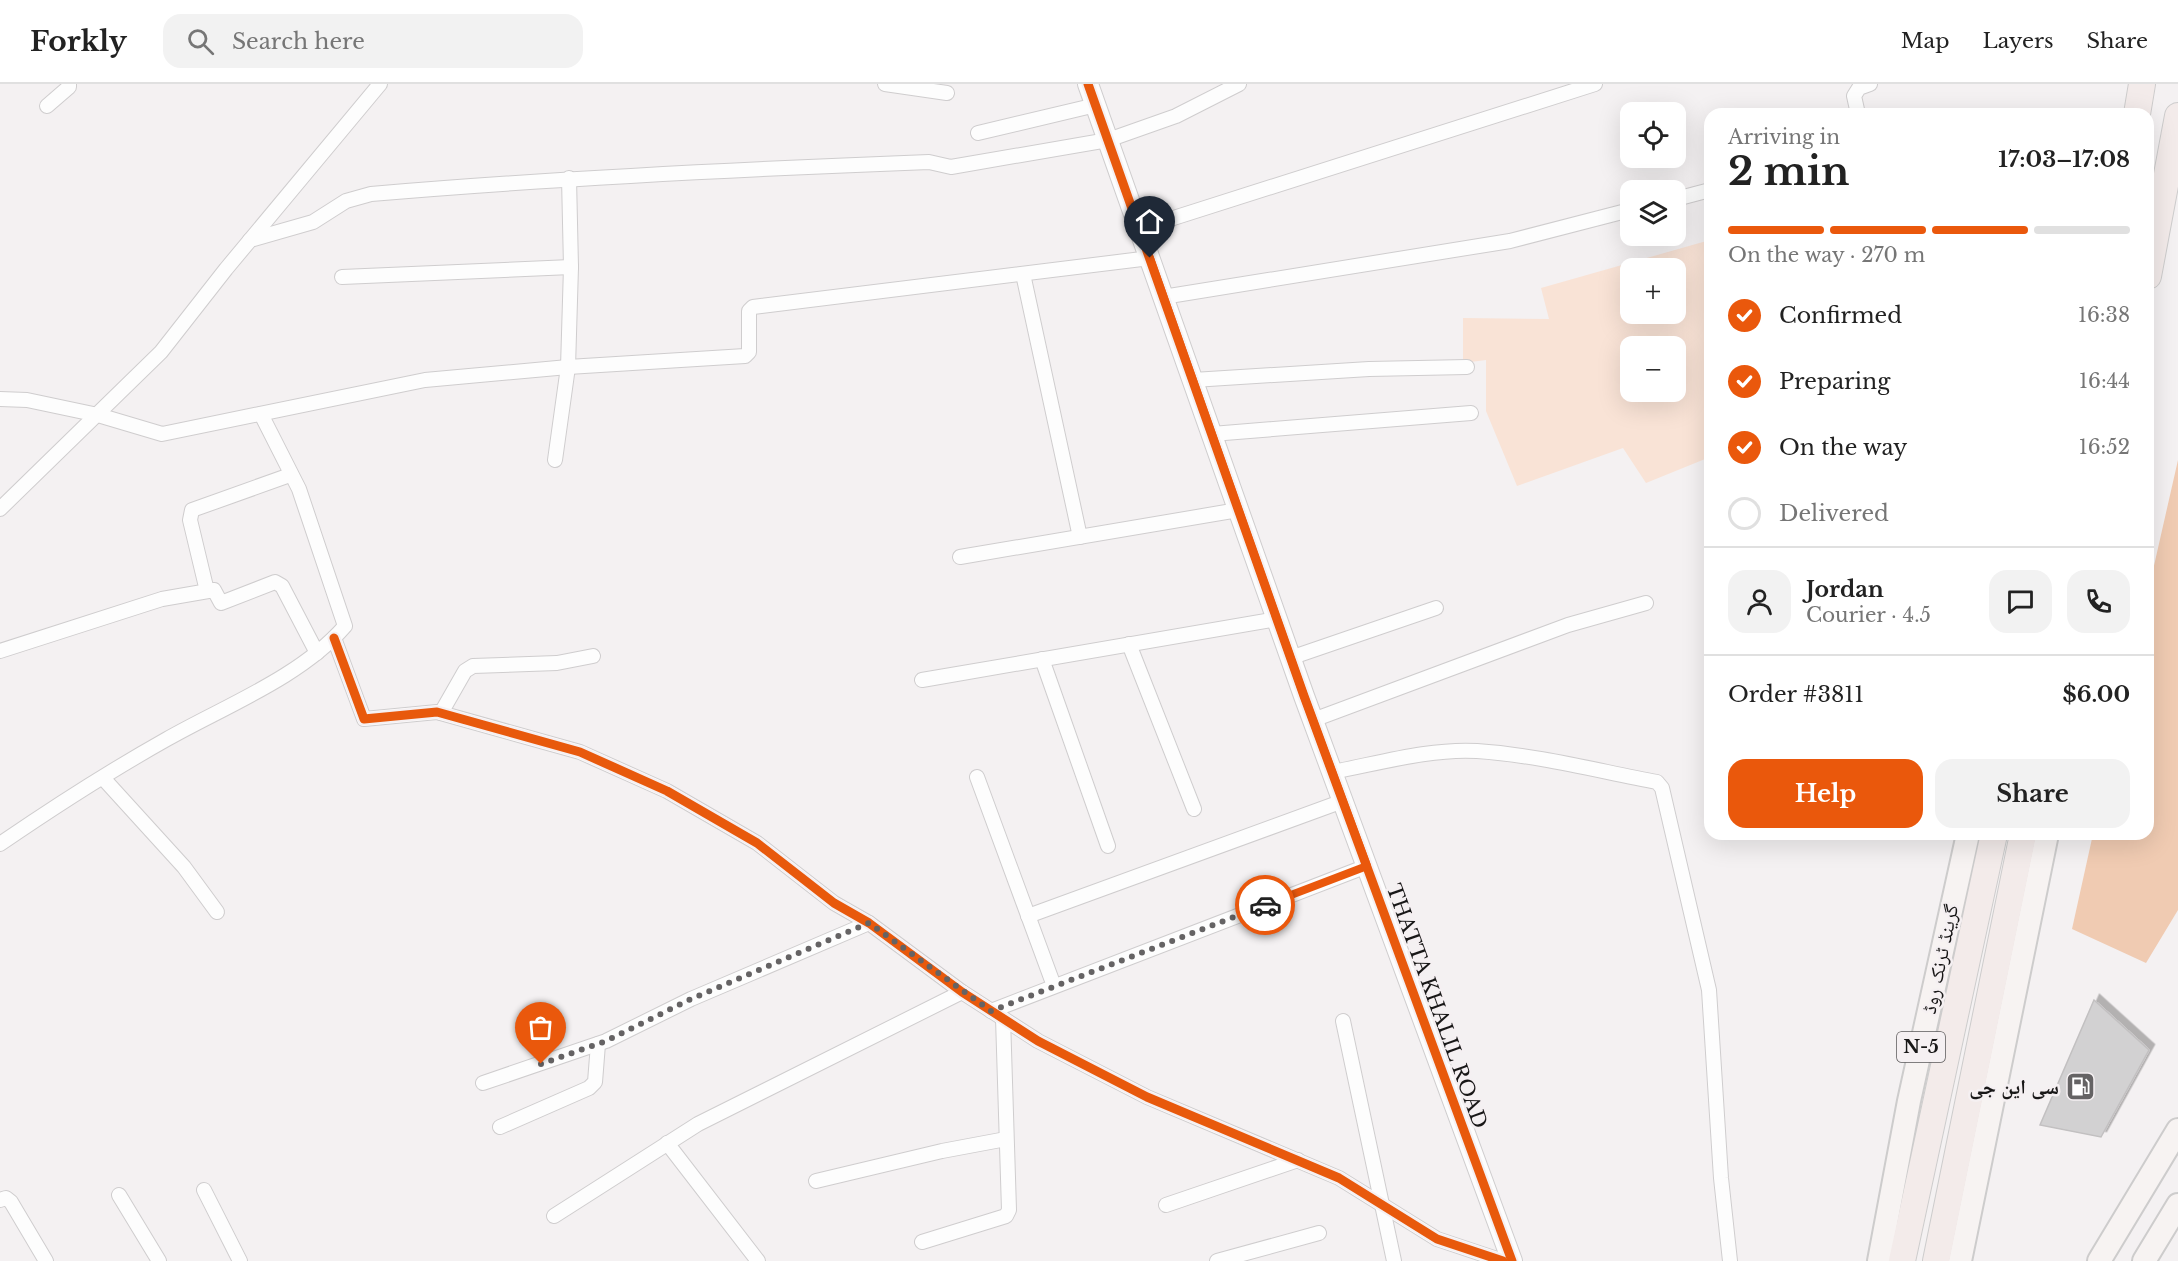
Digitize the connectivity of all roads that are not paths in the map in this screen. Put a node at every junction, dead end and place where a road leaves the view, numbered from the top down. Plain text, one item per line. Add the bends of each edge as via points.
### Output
1 (69, 84) edge
2 (380, 84) edge
3 (885, 84) edge
4 (1088, 84) edge
5 (1239, 84) edge
6 (1595, 84) edge
7 (1870, 84) edge
8 (2142, 84) edge
9 (947, 93) dead end
10 (1096, 105) junction
11 (47, 106) dead end
12 (1857, 108) edge
13 (2138, 108) edge
14 (2178, 116) edge
15 (978, 133) dead end
16 (1108, 140) junction
17 (569, 178) junction
18 (1704, 192) edge
19 (1686, 196) edge
20 (1620, 213) edge
21 (1139, 229) junction
22 (250, 240) junction
23 (2154, 244) edge
24 (1150, 258) junction
25 (571, 267) junction
26 (1023, 274) junction
27 (342, 277) dead end
28 (1163, 297) junction
29 (568, 366) junction
30 (1467, 367) dead end
31 (1193, 380) junction
32 (0, 399) edge
33 (1471, 413) dead end
34 (261, 414) junction
35 (98, 415) junction
36 (1212, 434) junction
37 (555, 460) dead end
38 (290, 475) junction
39 (0, 509) edge
40 (1238, 510) junction
41 (1080, 537) junction
42 (960, 557) dead end
43 (207, 591) junction
44 (1646, 603) dead end
45 (1436, 608) dead end
46 (1276, 619) junction
47 (334, 638) junction
48 (1129, 644) junction
49 (0, 651) edge
50 (317, 653) junction
51 (593, 656) dead end
52 (1290, 658) junction
53 (1042, 659) junction
54 (922, 680) dead end
55 (441, 713) junction
56 (1313, 720) junction
57 (1332, 772) junction
58 (976, 777) dead end
59 (103, 778) junction
60 (1342, 801) junction
61 (1194, 809) dead end
62 (1967, 840) edge
63 (1993, 840) edge
64 (2022, 840) edge
65 (2046, 840) edge
66 (0, 844) edge
67 (1107, 846) dead end
68 (1367, 866) junction
69 (217, 912) dead end
70 (1028, 916) junction
71 (869, 923) junction
72 (1053, 986) junction
73 (962, 992) junction
74 (997, 1014) junction
75 (1343, 1021) dead end
76 (598, 1044) junction
77 (483, 1083) dead end
78 (500, 1127) dead end
79 (2178, 1130) edge
80 (1006, 1139) junction
81 (667, 1143) junction
82 (1299, 1160) junction
83 (816, 1181) dead end
84 (204, 1190) dead end
85 (119, 1195) dead end
86 (0, 1200) edge
87 (1382, 1204) junction
88 (1166, 1205) dead end
89 (2178, 1205) edge
90 (554, 1216) dead end
91 (1319, 1233) dead end
92 (922, 1242) dead end
93 (46, 1261) edge
94 (159, 1261) edge
95 (240, 1261) edge
96 (758, 1261) edge
97 (1217, 1261) edge
98 (1394, 1261) edge
99 (1503, 1261) edge
100 (1512, 1261) edge
101 (1730, 1261) edge
102 (1879, 1261) edge
103 (1902, 1261) edge
104 (1936, 1261) edge
105 (1960, 1261) edge
106 (2099, 1261) edge
107 (2144, 1261) edge

1 - 11 street
2 - 22 street
3 - 9 street
4 - 10 street, THATTA KHALIL ROAD
5 - 16 street via 1176,116
6 - 21 street
7 - 12 street via 1854,96
8 - 13 highway
10 - 15 street
10 - 16 street, THATTA KHALIL ROAD
14 - 23 highway
16 - 17 street via 951,166 930,162
16 - 21 street, THATTA KHALIL ROAD
17 - 22 street via 371,194 346,201 313,222
17 - 25 street
18 - 19 street
20 - 28 street via 1510,241
21 - 24 street, THATTA KHALIL ROAD
22 - 35 street via 161,351
24 - 26 street
24 - 28 street, THATTA KHALIL ROAD
25 - 27 street
25 - 29 street
26 - 29 street via 753,307 749,311 749,352 745,356
26 - 41 street
28 - 31 street, THATTA KHALIL ROAD
29 - 34 street via 425,380
29 - 37 street
30 - 31 street
31 - 36 street, THATTA KHALIL ROAD
32 - 35 street via 27,400
33 - 36 street
34 - 35 street via 162,435
34 - 38 street
35 - 39 street
36 - 40 street, THATTA KHALIL ROAD
38 - 43 street via 192,510 190,520
38 - 47 street via 299,489 345,626
40 - 41 street
40 - 46 street, THATTA KHALIL ROAD
41 - 42 street
43 - 49 street via 99,617 68,631
43 - 50 street via 215,591 221,603 279,583
44 - 56 street via 1568,625
45 - 52 street
46 - 48 street
46 - 52 street, THATTA KHALIL ROAD
47 - 50 street
47 - 55 street via 364,719
48 - 53 street
48 - 61 street
50 - 59 street
51 - 55 street via 533,665 472,666 465,671
52 - 56 street, THATTA KHALIL ROAD
53 - 54 street
53 - 67 street
55 - 71 street via 580,752 667,791 757,843 834,903
56 - 57 street, THATTA KHALIL ROAD
57 - 60 street, THATTA KHALIL ROAD
57 - 101 street via 1475,751 1657,782 1662,788 1709,990
58 - 70 street
59 - 66 street
59 - 69 street via 184,867
60 - 68 street, THATTA KHALIL ROAD
60 - 70 street
62 - 102 main road, گرینڈ ٹرنک روڈ / N-5 via 1909,1101
63 - 103 highway
64 - 104 highway
65 - 105 main road
68 - 72 street
68 - 100 street, THATTA KHALIL ROAD
70 - 72 street
71 - 73 street
71 - 76 street via 691,999
72 - 74 street
73 - 74 street
73 - 81 street
74 - 80 street
74 - 82 street via 1038,1041 1147,1096
75 - 87 street
76 - 77 street
76 - 78 street via 595,1082 589,1088
79 - 106 main road
80 - 83 street
80 - 92 street via 1006,1215
81 - 90 street
81 - 96 street
82 - 87 street
82 - 88 street
84 - 95 street
85 - 94 street
86 - 93 street via 6,1198 11,1202
87 - 98 street
87 - 99 street via 1437,1239
89 - 107 main road
91 - 97 street

